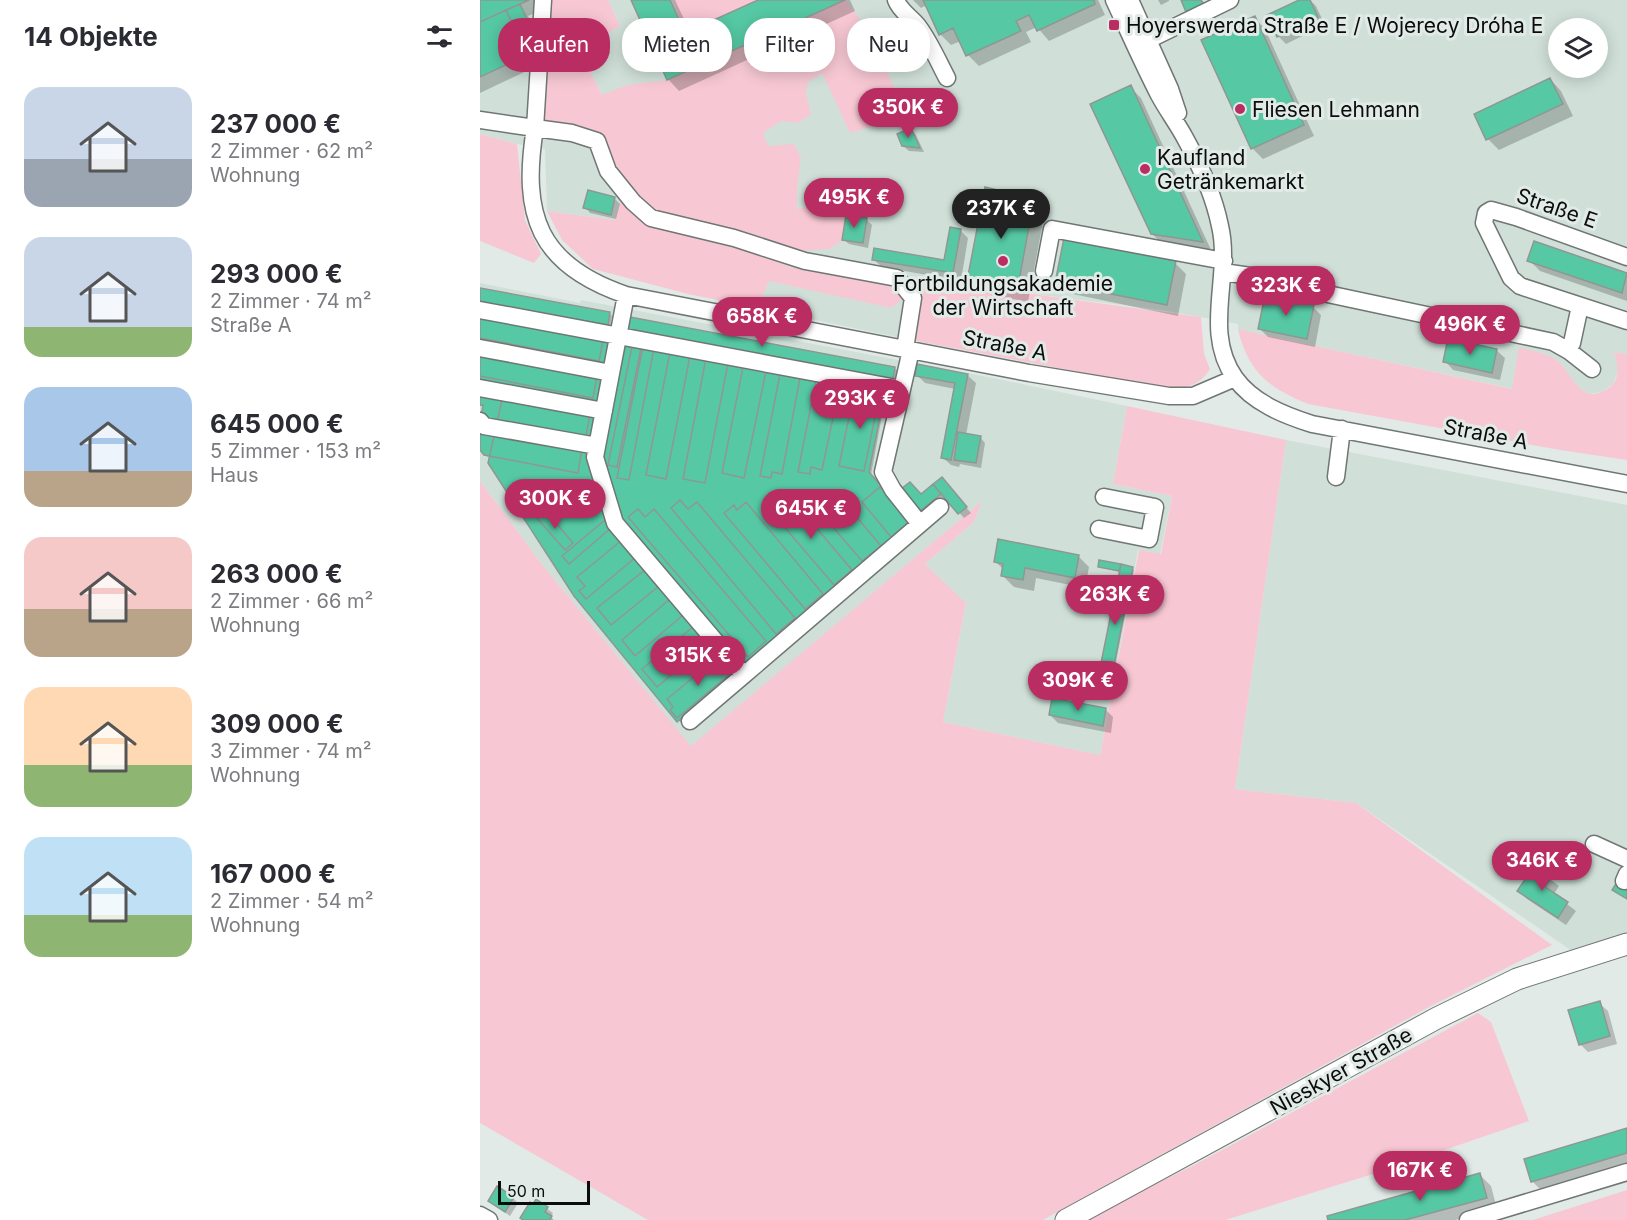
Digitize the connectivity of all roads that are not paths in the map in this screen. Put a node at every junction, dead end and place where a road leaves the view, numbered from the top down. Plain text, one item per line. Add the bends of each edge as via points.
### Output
1 (543, 0) edge
2 (896, 0) edge
3 (1114, 0) edge
4 (1130, 0) edge
5 (1230, 0) edge
6 (1148, 40) junction
7 (947, 78) dead end
8 (480, 120) edge
9 (534, 128) junction
10 (1186, 140) junction
11 (1627, 257) edge
12 (1223, 266) junction
13 (1044, 271) dead end
14 (626, 295) junction
15 (1580, 306) junction
16 (480, 310) edge
17 (1627, 321) edge
18 (618, 336) junction
19 (480, 348) edge
20 (908, 349) junction
21 (1568, 350) junction
22 (1592, 369) dead end
23 (611, 373) junction
24 (1235, 378) junction
25 (480, 388) edge
26 (902, 389) junction
27 (604, 411) junction
28 (480, 421) edge
29 (1342, 429) junction
30 (597, 446) junction
31 (1336, 477) dead end
32 (1627, 484) edge
33 (1104, 497) dead end
34 (940, 507) dead end
35 (920, 524) junction
36 (1099, 529) dead end
37 (744, 675) junction
38 (690, 721) dead end
39 (1594, 844) dead end
40 (1627, 859) edge
41 (1627, 944) edge
42 (1627, 1172) edge
43 (1515, 1214) edge
44 (480, 1215) edge
45 (488, 1220) edge
46 (1066, 1220) edge
47 (1468, 1220) edge

1 - 9 street, Straße A
2 - 7 street via 929,43
3 - 10 street via 1159,95
4 - 6 street
5 - 6 street
6 - 10 street
8 - 9 street
9 - 14 street, Straße A via 529,188 537,225 546,243 578,273
9 - 20 street via 597,141 608,171 651,218 806,261 897,278 914,298
10 - 12 street via 1216,205
11 - 15 street, Straße E via 1516,217 1491,210 1486,213 1484,223 1511,278 1520,286
12 - 13 street via 1052,230
12 - 21 street via 1309,290 1553,342
12 - 24 street via 1217,321 1223,352
14 - 18 street
14 - 20 street, Straße A
15 - 17 street, Straße E
15 - 21 street
16 - 18 street
18 - 23 street
18 - 26 street
19 - 23 street
20 - 24 street, Straße A via 1169,396 1192,396
20 - 26 street
21 - 22 street
23 - 27 street
24 - 29 street, Straße A via 1282,415
25 - 27 street
26 - 35 street via 883,472
27 - 30 street
28 - 30 street via 483,426
29 - 31 street
29 - 32 street, Straße A
30 - 37 street via 595,457 615,523
33 - 36 street via 1155,507 1149,539
34 - 35 street
35 - 37 street
37 - 38 street
39 - 40 street
41 - 46 main road, Nieskyer Straße via 1517,979 1437,1018
42 - 43 street
43 - 47 street
44 - 45 street

